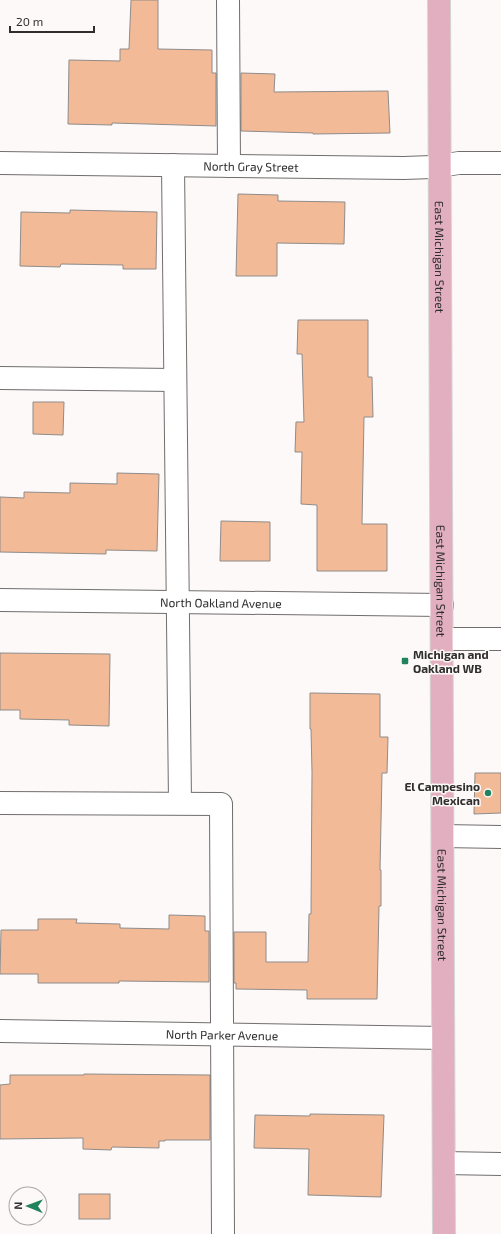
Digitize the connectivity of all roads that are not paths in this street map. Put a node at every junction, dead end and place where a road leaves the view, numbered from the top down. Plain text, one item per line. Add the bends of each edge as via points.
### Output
1 (228, 0) edge
2 (439, 0) edge
3 (0, 163) edge
4 (501, 163) edge
5 (173, 165) junction
6 (440, 165) junction
7 (229, 166) junction
8 (0, 378) edge
9 (175, 380) junction
10 (0, 600) edge
11 (178, 602) junction
12 (442, 605) junction
13 (442, 639) junction
14 (501, 639) edge
15 (0, 803) edge
16 (180, 803) junction
17 (443, 836) junction
18 (501, 837) edge
19 (0, 1031) edge
20 (222, 1034) junction
21 (443, 1038) junction
22 (444, 1163) junction
23 (501, 1164) edge
24 (223, 1234) edge
25 (444, 1234) edge

1 - 7 street
2 - 6 main road, East Michigan Street
3 - 5 street, North Gray Street
4 - 6 street, North Gray Street
5 - 7 street, North Gray Street
5 - 9 street
6 - 7 street, North Gray Street via 404,168
6 - 12 main road, East Michigan Street
8 - 9 street
9 - 11 street
10 - 11 street, North Oakland Avenue
11 - 12 street, North Oakland Avenue
11 - 16 street
12 - 13 main road, East Michigan Street
13 - 14 street
13 - 17 main road, East Michigan Street
15 - 16 street
16 - 20 street via 221,804
17 - 18 street
17 - 21 main road, East Michigan Street
19 - 20 street, North Parker Avenue
20 - 21 street, North Parker Avenue
20 - 24 street
21 - 22 main road, East Michigan Street
22 - 23 street
22 - 25 main road, East Michigan Street

